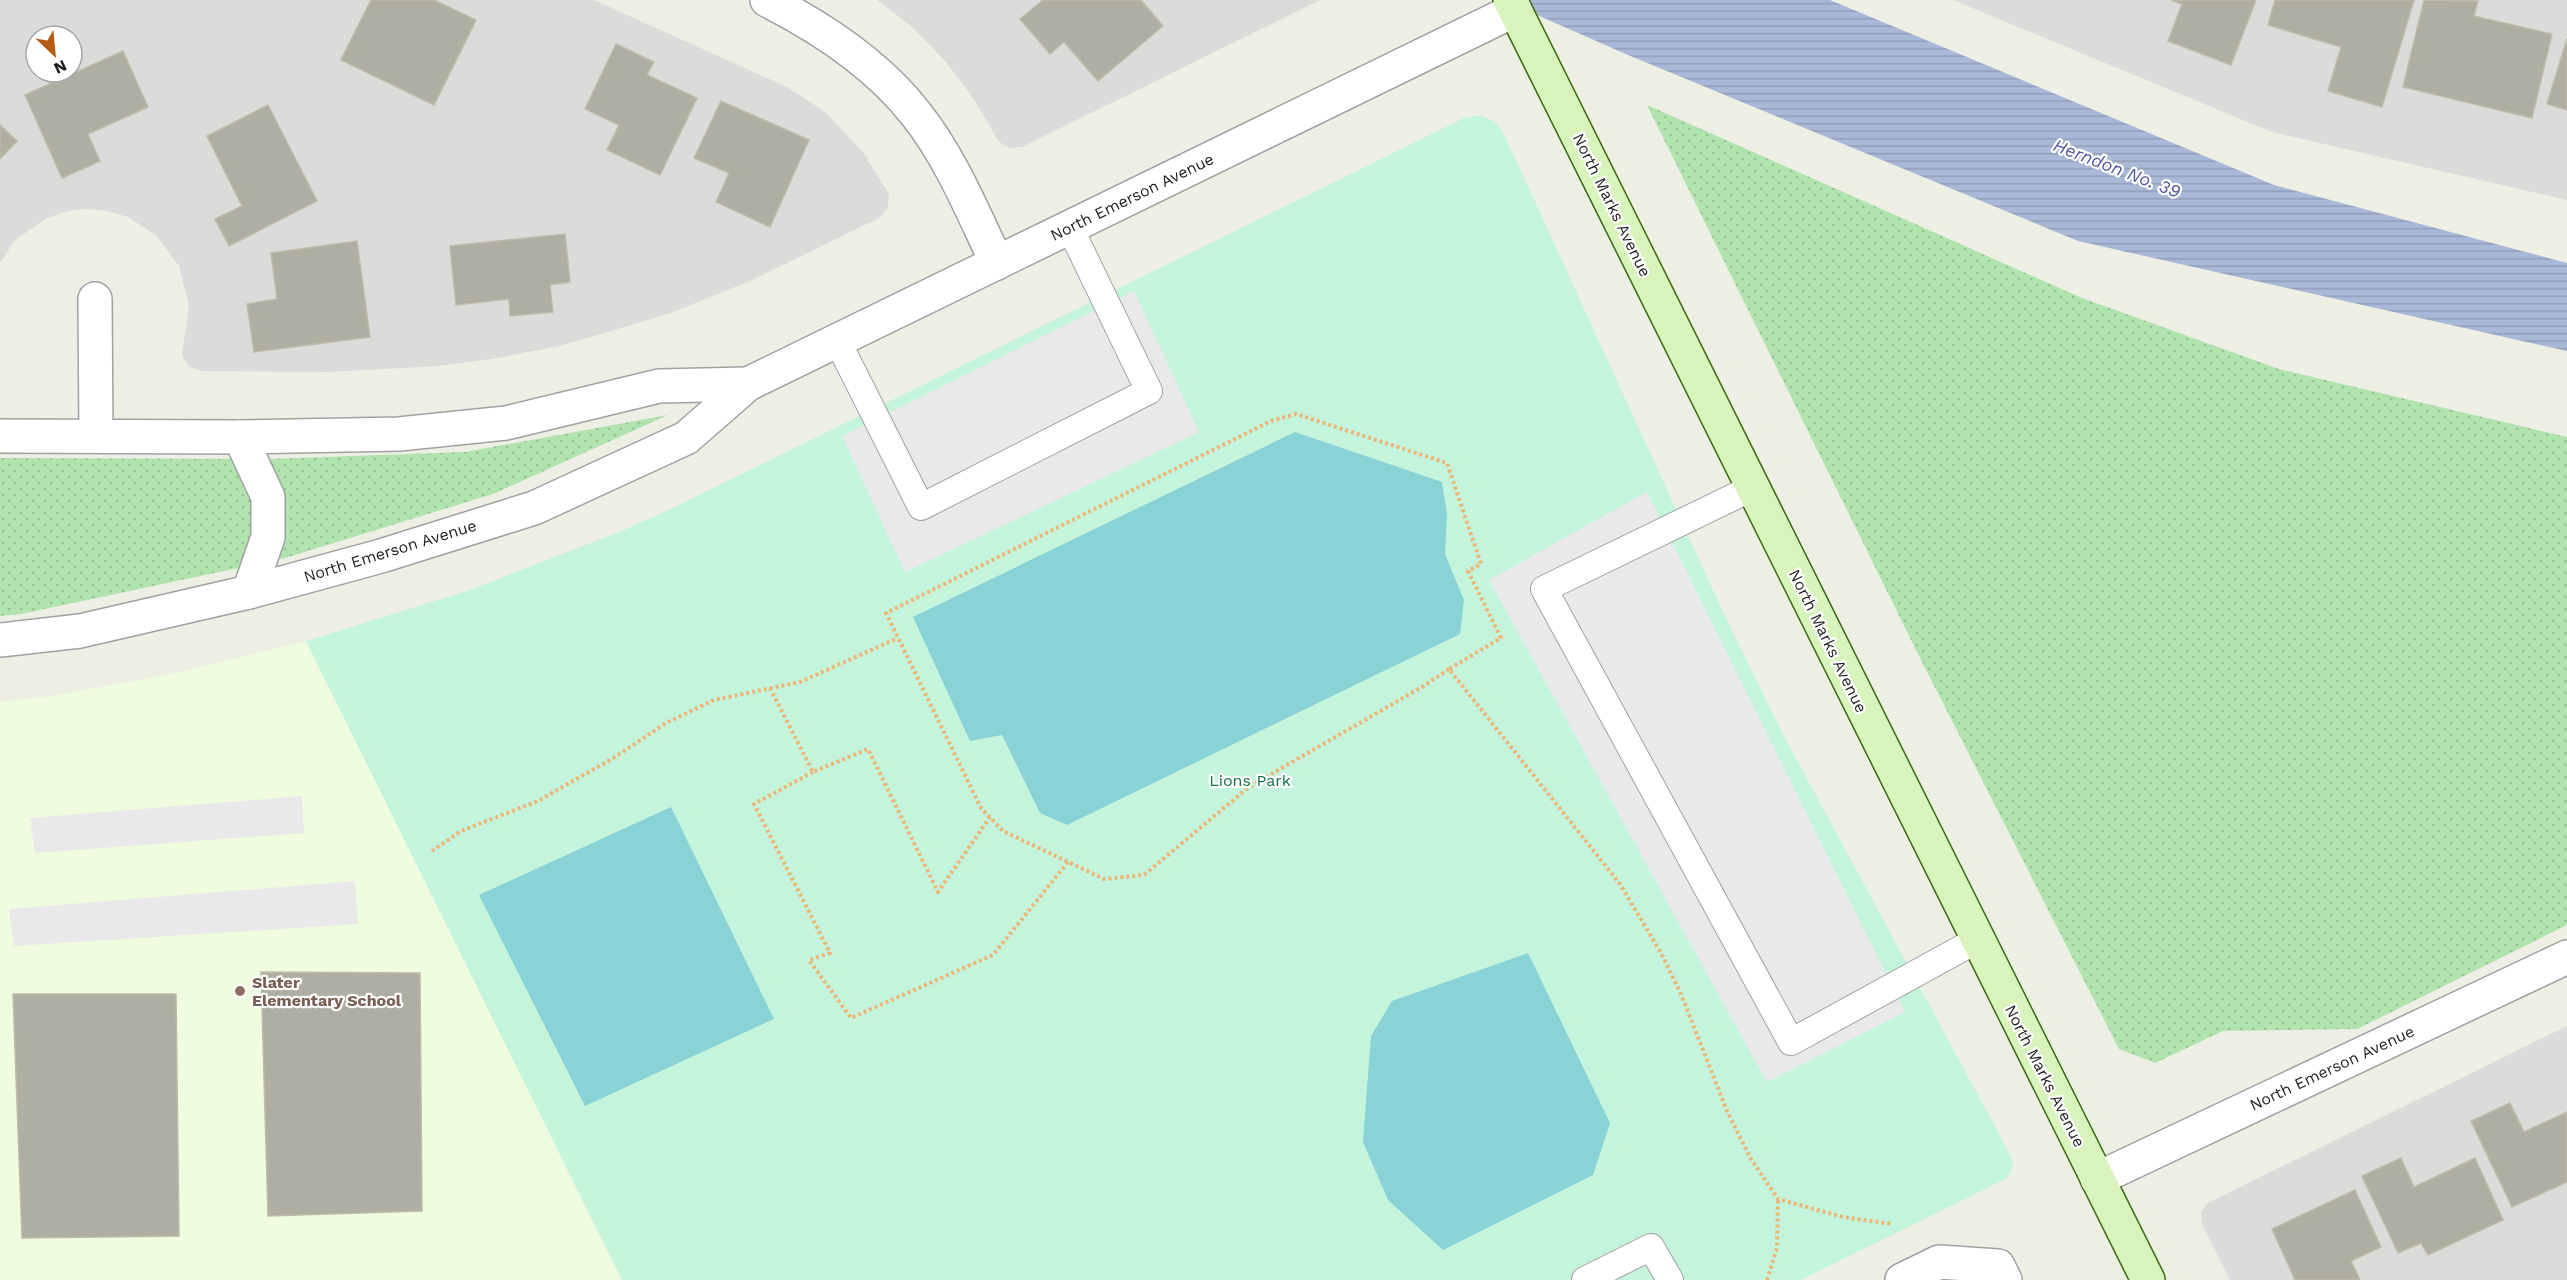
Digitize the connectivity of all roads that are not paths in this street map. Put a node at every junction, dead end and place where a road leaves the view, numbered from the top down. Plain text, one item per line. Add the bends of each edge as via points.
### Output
1 (768, 0) edge
2 (1513, 5) edge
3 (1070, 228) junction
4 (997, 263) junction
5 (95, 299) dead end
6 (837, 340) junction
7 (748, 384) junction
8 (96, 435) junction
9 (0, 436) edge
10 (240, 437) junction
11 (1752, 488) junction
12 (249, 592) junction
13 (0, 640) edge
14 (1977, 940) junction
15 (2567, 957) edge
16 (2097, 1179) junction
17 (1585, 1280) edge
18 (1670, 1280) edge
19 (1902, 1280) edge
20 (2005, 1280) edge
21 (2148, 1280) edge

1 - 4 street via 831,38 874,70 916,114 952,172
2 - 3 street, North Emerson Avenue
2 - 11 main road, North Marks Avenue
3 - 4 street, North Emerson Avenue
3 - 6 lane via 1149,391 921,507
4 - 6 street, North Emerson Avenue
5 - 8 street
6 - 7 street, North Emerson Avenue
7 - 10 street, North Emerson Avenue via 659,386 506,423 399,434
7 - 12 street, North Emerson Avenue via 686,438 534,508
8 - 9 street, North Emerson Avenue
8 - 10 street, North Emerson Avenue
10 - 12 street via 268,497 268,537
11 - 14 main road, North Marks Avenue
11 - 14 lane via 1544,589 1791,1042
12 - 13 street, North Emerson Avenue via 80,631
14 - 16 main road, North Marks Avenue
15 - 16 street, North Emerson Avenue
16 - 21 main road, North Marks Avenue
17 - 18 lane via 1651,1247
19 - 20 street via 1939,1262 1998,1266

